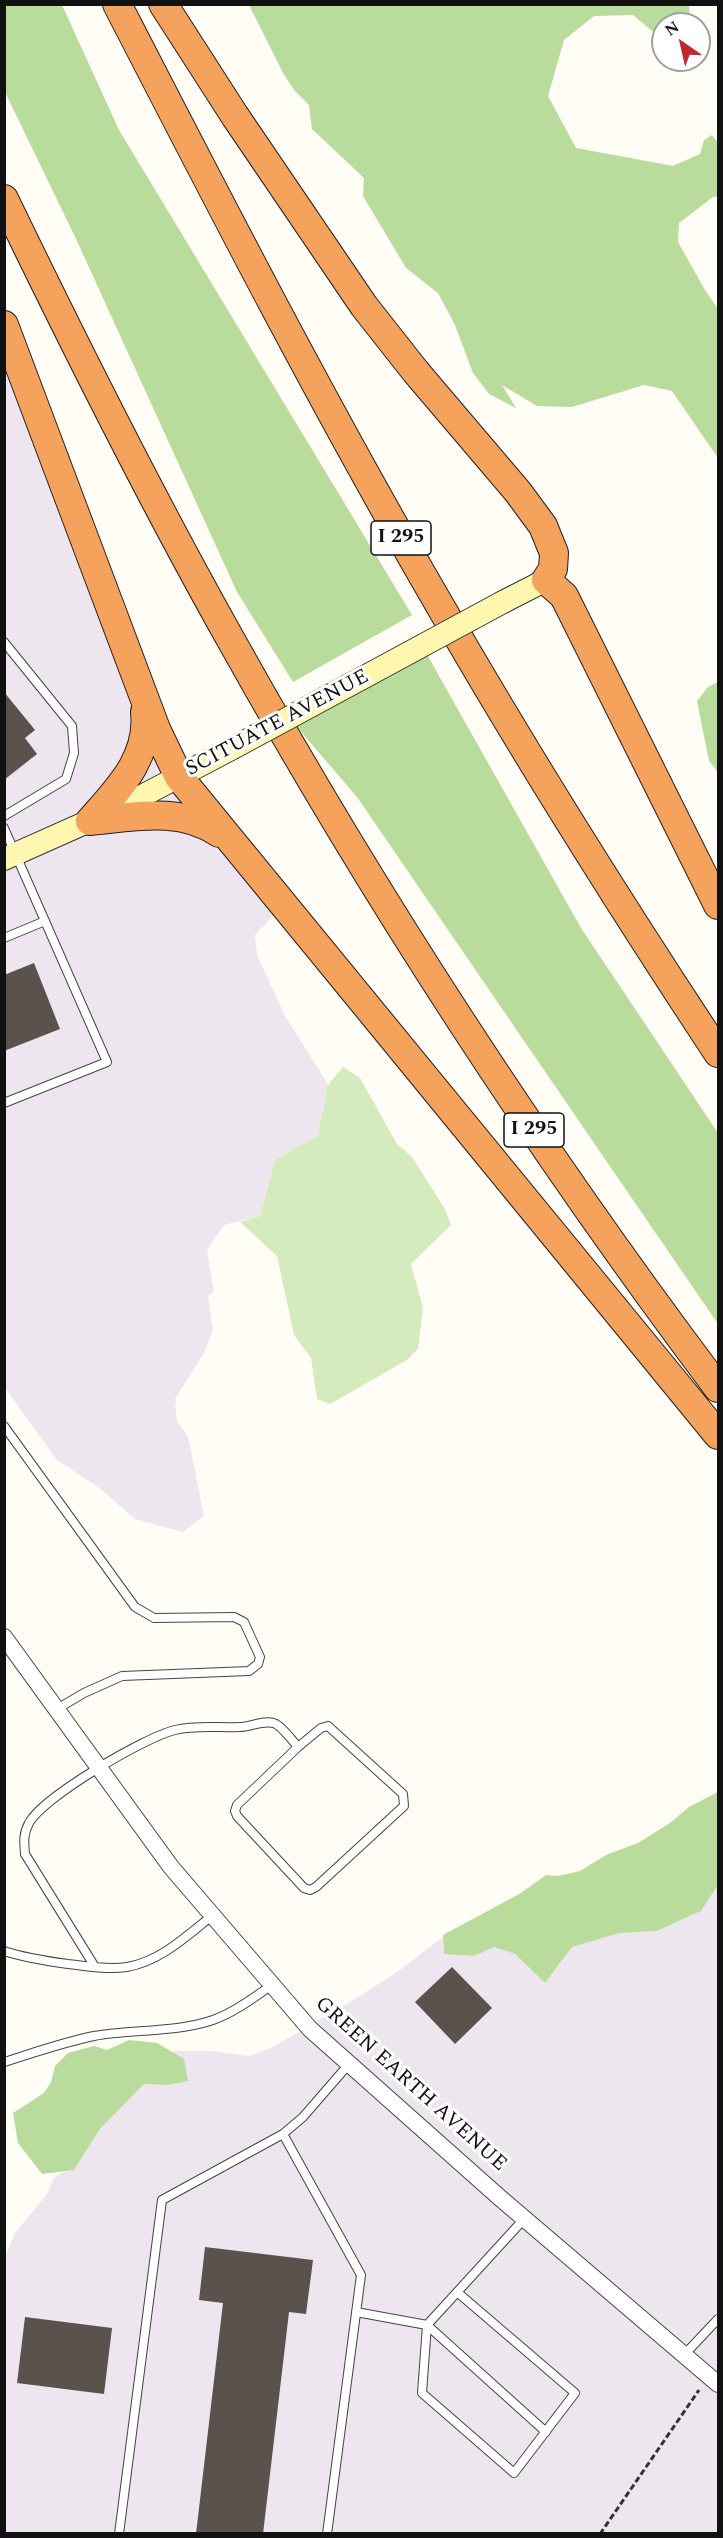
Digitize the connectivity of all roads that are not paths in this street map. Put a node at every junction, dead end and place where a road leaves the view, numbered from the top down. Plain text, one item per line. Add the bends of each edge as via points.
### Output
1 (117, 4) edge
2 (163, 4) edge
3 (4, 199) edge
4 (4, 325) edge
5 (546, 580) junction
6 (4, 642) edge
7 (139, 684) junction
8 (179, 777) junction
9 (4, 816) edge
10 (90, 821) junction
11 (4, 828) edge
12 (235, 848) junction
13 (11, 856) edge
14 (718, 905) edge
15 (45, 921) junction
16 (4, 938) edge
17 (718, 1053) edge
18 (4, 1103) edge
19 (718, 1388) edge
20 (4, 1426) edge
21 (718, 1435) edge
22 (4, 1637) edge
23 (57, 1709) junction
24 (298, 1747) junction
25 (100, 1768) junction
26 (213, 1915) junction
27 (4, 1951) edge
28 (95, 1967) junction
29 (272, 1985) junction
30 (4, 2062) edge
31 (349, 2064) junction
32 (283, 2134) junction
33 (524, 2218) junction
34 (457, 2292) junction
35 (356, 2313) junction
36 (718, 2319) edge
37 (427, 2325) junction
38 (684, 2355) junction
39 (713, 2380) edge
40 (546, 2432) junction
41 (119, 2534) edge
42 (327, 2534) edge

1 - 17 highway, I 295 via 300,354 433,594 574,830
2 - 5 highway via 364,306 543,526 555,561
3 - 19 highway, I 295 via 168,525 323,799 431,975 539,1137
4 - 7 highway
5 - 8 main road, SCITUATE AVENUE, bridge
5 - 14 highway via 564,596
6 - 9 lane via 72,726 74,753 66,779
7 - 8 highway via 160,741
7 - 10 highway via 146,721 142,750 131,773
8 - 10 main road, SCITUATE AVENUE
8 - 12 highway
10 - 12 highway via 180,816 210,827
10 - 13 main road, SCITUATE AVENUE
11 - 13 lane
12 - 21 highway
13 - 15 lane
15 - 16 lane
15 - 18 lane via 107,1062
20 - 23 lane via 135,1607 154,1618 234,1617 244,1622 260,1656 258,1664 249,1671 122,1676
22 - 23 street, GREEN EARTH AVENUE
23 - 25 street, GREEN EARTH AVENUE
24 - 24 lane via 235,1810 304,1888 310,1890 404,1806 405,1800 404,1794 328,1726
24 - 25 lane via 275,1724 265,1722 247,1727 177,1729 133,1746
25 - 26 street, GREEN EARTH AVENUE via 171,1867
25 - 28 lane via 43,1806 23,1838 25,1854
26 - 28 lane via 176,1945 150,1959 127,1967
26 - 29 street, GREEN EARTH AVENUE
27 - 28 lane via 23,1958
29 - 30 lane via 211,2021 91,2037
29 - 31 street, GREEN EARTH AVENUE via 310,2029
31 - 32 lane
31 - 33 street, GREEN EARTH AVENUE
32 - 35 lane via 361,2275
32 - 41 lane via 162,2200
33 - 34 lane
33 - 38 street, GREEN EARTH AVENUE
34 - 37 lane
34 - 40 lane via 575,2394
35 - 37 lane
35 - 42 lane
36 - 38 lane
37 - 40 lane
37 - 40 lane via 422,2392 514,2473
38 - 39 street, GREEN EARTH AVENUE

